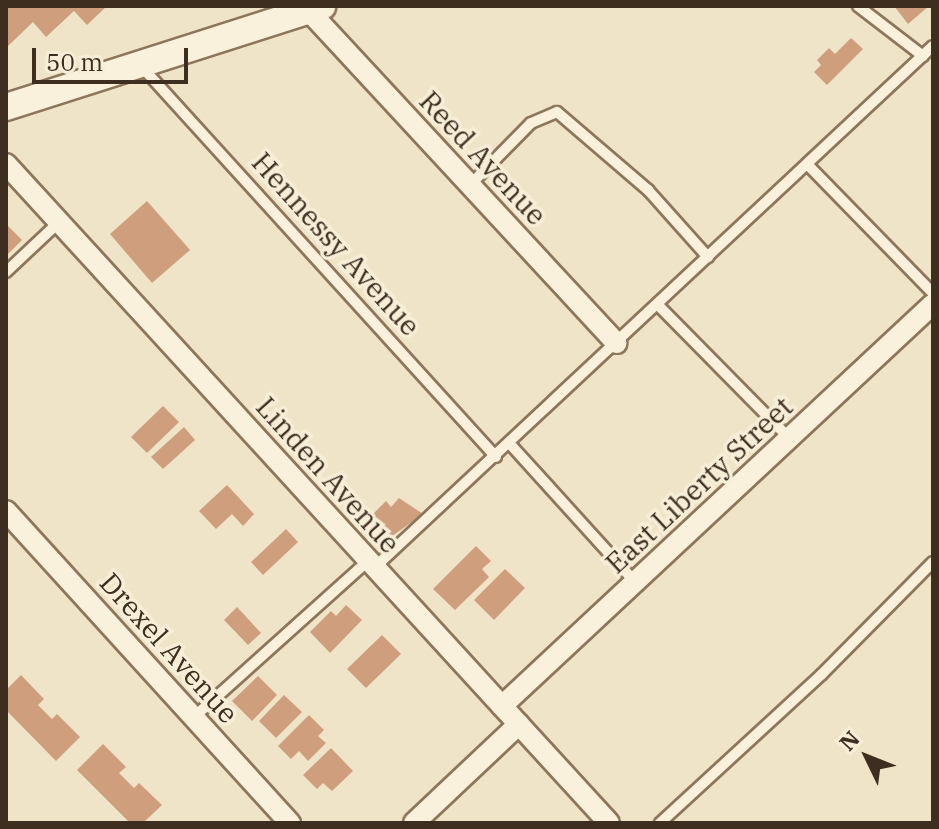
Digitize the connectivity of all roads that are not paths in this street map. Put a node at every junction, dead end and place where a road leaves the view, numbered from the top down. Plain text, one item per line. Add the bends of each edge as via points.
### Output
1 (858, 6) edge
2 (315, 8) edge
3 (933, 46) edge
4 (923, 56) junction
5 (140, 64) junction
6 (7, 105) edge
7 (6, 164) edge
8 (807, 164) junction
9 (470, 185) junction
10 (59, 222) junction
11 (708, 257) junction
12 (6, 272) edge
13 (933, 293) edge
14 (933, 304) edge
15 (658, 305) junction
16 (616, 343) junction
17 (790, 439) junction
18 (510, 444) junction
19 (496, 457) junction
20 (6, 511) edge
21 (933, 562) edge
22 (372, 564) junction
23 (635, 582) junction
24 (502, 706) junction
25 (194, 717) junction
26 (519, 724) junction
27 (290, 823) edge
28 (414, 823) edge
29 (609, 823) edge
30 (660, 823) edge

1 - 4 lane
2 - 5 street
2 - 9 street, Reed Avenue
3 - 4 lane
4 - 8 lane
5 - 6 street
5 - 19 lane, Hennessy Avenue
7 - 10 street, Linden Avenue
8 - 11 lane
8 - 13 lane
9 - 11 lane via 531,123 557,112 648,190
9 - 16 street, Reed Avenue
10 - 12 lane
10 - 22 street, Linden Avenue
11 - 15 lane
14 - 17 street, East Liberty Street
15 - 16 lane
15 - 17 lane
16 - 18 lane
17 - 23 street, East Liberty Street
18 - 19 lane
18 - 23 lane
19 - 22 lane
20 - 25 street, Drexel Avenue
21 - 30 lane via 821,675
22 - 24 street, Linden Avenue
22 - 25 lane
23 - 24 street, East Liberty Street
24 - 26 street, Linden Avenue
25 - 27 street, Drexel Avenue
26 - 28 street
26 - 29 street, Linden Avenue

